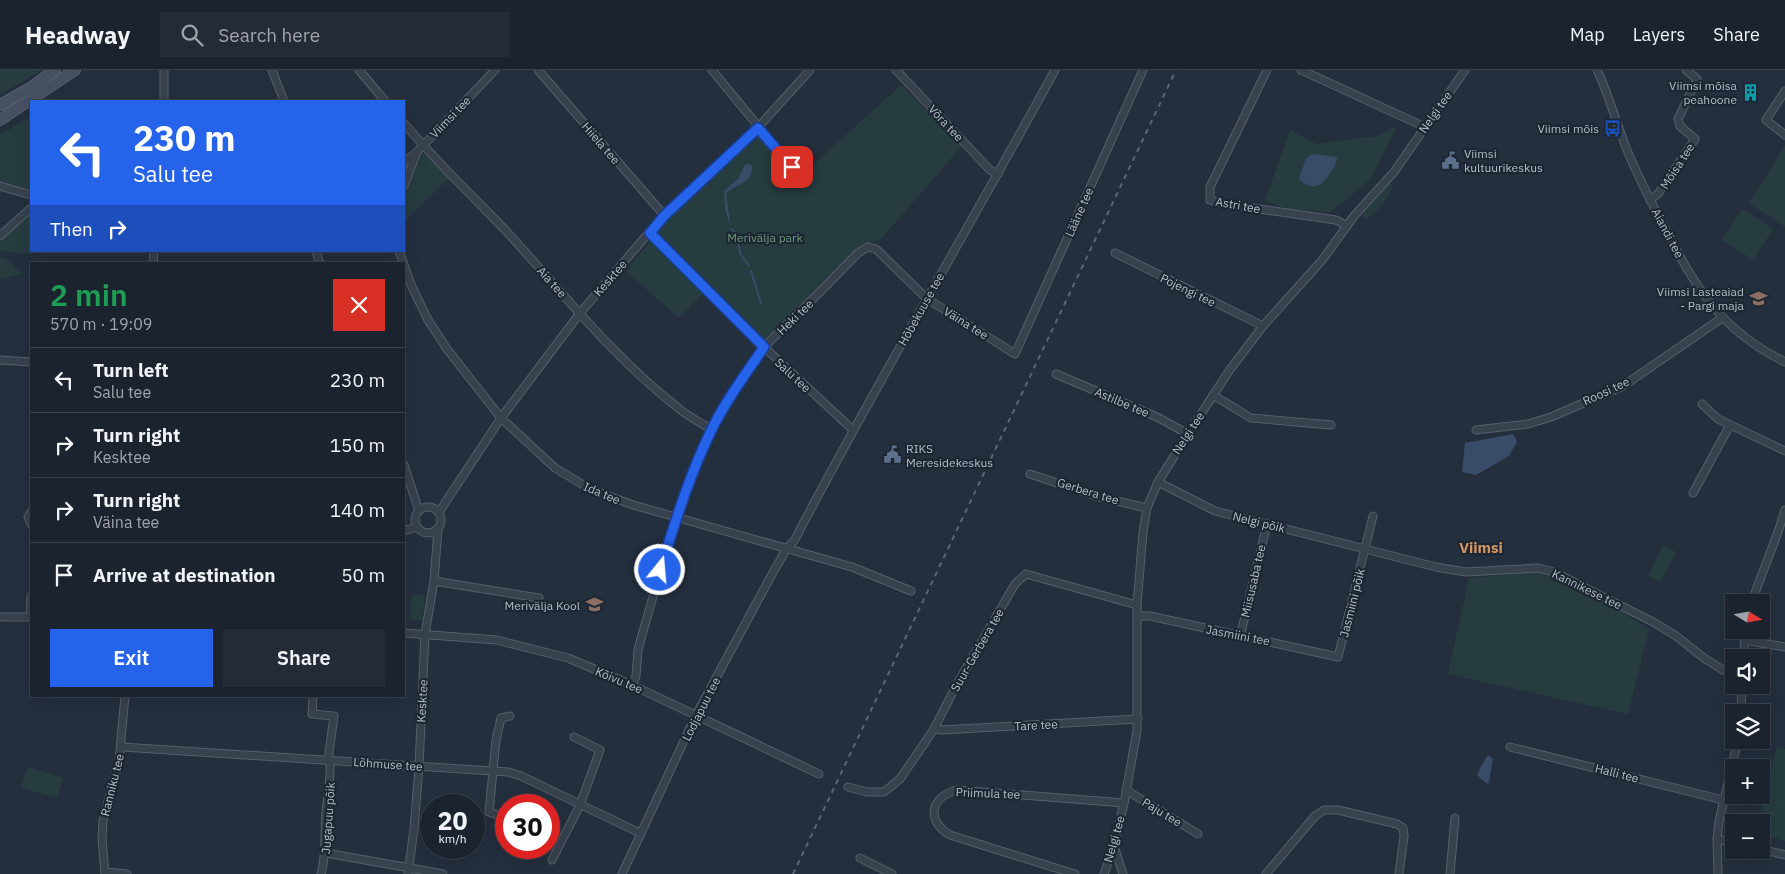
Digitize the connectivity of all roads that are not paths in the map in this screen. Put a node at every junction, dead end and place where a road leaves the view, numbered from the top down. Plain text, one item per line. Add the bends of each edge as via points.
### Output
1 (55, 70) edge
2 (75, 70) edge
3 (164, 70) edge
4 (272, 70) edge
5 (359, 70) edge
6 (495, 70) edge
7 (538, 70) edge
8 (712, 70) edge
9 (810, 70) edge
10 (896, 70) edge
11 (1055, 70) edge
12 (1143, 70) edge
13 (1267, 70) edge
14 (1465, 70) edge
15 (1597, 70) edge
16 (1686, 70) edge
17 (1304, 71) edge
18 (1785, 91) edge
19 (164, 100) edge
20 (284, 100) edge
21 (384, 100) edge
22 (0, 105) edge
23 (0, 120) edge
24 (405, 124) edge
25 (1424, 127) junction
26 (758, 128) junction
27 (1785, 135) edge
28 (423, 146) junction
29 (416, 153) junction
30 (405, 161) edge
31 (998, 174) junction
32 (803, 181) dead end
33 (405, 183) edge
34 (0, 186) edge
35 (30, 195) edge
36 (1650, 200) junction
37 (30, 209) edge
38 (664, 216) junction
39 (1347, 226) junction
40 (650, 233) junction
41 (0, 236) edge
42 (876, 249) joint
43 (1115, 253) dead end
44 (405, 266) edge
45 (926, 298) junction
46 (580, 313) junction
47 (1722, 318) junction
48 (1263, 326) junction
49 (764, 347) junction
50 (1015, 354) joint
51 (0, 360) edge
52 (30, 362) edge
53 (1785, 362) edge
54 (1056, 374) dead end
55 (1213, 395) junction
56 (1702, 404) dead end
57 (501, 418) junction
58 (1730, 424) junction
59 (1330, 425) dead end
60 (712, 430) junction
61 (853, 430) junction
62 (1476, 430) dead end
63 (1188, 434) junction
64 (1785, 451) edge
65 (405, 468) edge
66 (1030, 474) dead end
67 (1158, 482) junction
68 (1693, 493) dead end
69 (1147, 508) junction
70 (1785, 510) edge
71 (419, 511) junction
72 (439, 512) junction
73 (1373, 516) dead end
74 (676, 517) junction
75 (1267, 524) junction
76 (417, 527) junction
77 (405, 529) edge
78 (438, 529) junction
79 (787, 548) junction
80 (1365, 548) junction
81 (434, 581) junction
82 (911, 591) dead end
83 (1755, 594) edge
84 (539, 598) dead end
85 (1137, 605) junction
86 (30, 616) edge
87 (1137, 616) junction
88 (0, 617) edge
89 (405, 633) edge
90 (425, 634) junction
91 (1240, 637) junction
92 (1744, 640) joint
93 (1785, 647) edge
94 (1744, 649) edge
95 (1338, 657) joint
96 (1725, 670) edge
97 (632, 685) junction
98 (125, 697) edge
99 (312, 697) edge
100 (696, 715) junction
101 (510, 716) dead end
102 (1138, 719) junction
103 (934, 729) junction
104 (574, 737) dead end
105 (122, 747) junction
106 (1510, 747) dead end
107 (1736, 749) edge
108 (329, 761) junction
109 (419, 766) junction
110 (494, 770) junction
111 (819, 774) dead end
112 (848, 788) dead end
113 (1126, 790) junction
114 (1723, 800) junction
115 (1124, 803) junction
116 (580, 804) junction
117 (495, 814) edge
118 (1455, 818) dead end
119 (640, 833) junction
120 (1198, 834) dead end
121 (1717, 839) junction
122 (1725, 841) edge
123 (1114, 846) junction
124 (1770, 851) edge
125 (326, 853) junction
126 (1785, 855) edge
127 (860, 858) dead end
128 (552, 860) dead end
129 (408, 870) edge
130 (105, 873) edge
131 (127, 874) edge
132 (321, 874) edge
133 (443, 874) edge
134 (622, 874) edge
135 (892, 874) edge
136 (1074, 874) edge
137 (1104, 874) edge
138 (1123, 874) edge
139 (1266, 874) edge
140 (1399, 874) edge
141 (1450, 874) edge
142 (1718, 874) edge

1 - 22 main road
2 - 23 main road
3 - 19 street
4 - 20 street
5 - 21 street
6 - 28 street, Viimsi tee
7 - 38 street, Hiiela tee
8 - 26 street
9 - 26 street, Kesktee
10 - 31 street, Võra tee
11 - 31 street, Hõbekuuse tee
12 - 50 street, Lääne tee
13 - 39 street, Astri tee via 1210,187 1210,200 1336,220
14 - 25 street, Nelgi tee
15 - 36 street, Aiandi tee
16 - 36 street, Mõisa tee via 1697,79 1678,119 1680,126 1695,139 1658,194
17 - 25 street
18 - 27 street via 1766,120
24 - 28 street, Aia tee
25 - 39 street, Nelgi tee via 1394,172
26 - 32 street
26 - 38 street, Kesktee
28 - 29 street, Viimsi tee
28 - 46 street, Aia tee
29 - 30 street, Viimsi tee
29 - 33 street
31 - 45 street, Hõbekuuse tee
34 - 35 street
36 - 47 street, Aiandi tee via 1699,289
37 - 41 street
38 - 40 street, Kesktee
39 - 48 street, Nelgi tee via 1323,259
40 - 46 street, Kesktee
40 - 49 street, Salu tee
42 - 45 street, Väina tee
42 - 49 street, Heki tee via 868,247 858,253
43 - 48 street, Pojengi tee
44 - 57 street, Ida tee via 428,320 447,350
45 - 50 street, Väina tee
45 - 61 street, Hõbekuuse tee
46 - 57 street, Kesktee
46 - 60 street, Aia tee via 648,384
47 - 53 street, Aiandi tee via 1762,351
47 - 62 street, Roosi tee via 1622,386 1528,424
48 - 55 street, Nelgi tee
49 - 60 street, Heki tee
49 - 61 street, Salu tee
51 - 52 street
54 - 63 street, Astilbe tee via 1157,417
55 - 59 street via 1251,418
55 - 63 street, Nelgi tee
56 - 58 street via 1718,419
57 - 72 street, Kesktee
57 - 74 street, Ida tee via 555,468 590,489
58 - 64 street
58 - 68 street
60 - 74 street, Heki tee
61 - 79 street, Hõbekuuse tee via 794,542
63 - 67 street, Nelgi tee
65 - 71 street
66 - 69 street, Gerbera tee via 1099,497
67 - 69 street, Nelgi tee
67 - 75 street, Nelgi põik via 1215,512
69 - 85 street, Nelgi tee
70 - 83 street
71 - 72 street via 430,507
71 - 76 street via 415,518
72 - 78 street via 442,522
73 - 80 street, Jasmiini põik
74 - 79 street, Ida tee
74 - 97 street, Heki tee via 638,650
75 - 80 street, Nelgi põik
75 - 91 street, Miisusaba tee
76 - 77 street
76 - 78 street via 427,533
78 - 81 street, Kesktee
79 - 82 street, Ida tee via 852,567
79 - 100 street, Lodjapuu tee
80 - 95 street, Jasmiini põik
80 - 96 street, Kannikese tee via 1466,572 1538,568 1554,572 1655,623
81 - 84 street
81 - 90 street, Kesktee
85 - 87 street, Nelgi tee
85 - 103 street, Suur-Gerbera tee via 1026,574 1015,584
86 - 88 street
87 - 91 street, Jasmiini tee via 1150,616
87 - 102 street, Nelgi tee
89 - 90 street, Kõivu tee
90 - 97 street, Kõivu tee via 497,640 568,658
90 - 109 street, Kesktee
91 - 95 street, Jasmiini tee
92 - 93 street
92 - 94 street
97 - 100 street, Kõivu tee
98 - 105 street, Ranniku tee
99 - 108 street, Jugapuu põik via 312,714 334,716
100 - 111 street, Kõivu tee
100 - 119 street, Lodjapuu tee
101 - 110 street via 501,718
102 - 103 street, Tare tee
102 - 113 street, Nelgi tee
103 - 112 street, Suur-Gerbera tee via 900,780 884,792
104 - 116 street via 600,750
105 - 108 street, Lõhmuse tee
105 - 130 street, Ranniku tee via 103,821
106 - 114 street, Halli tee
107 - 114 street
108 - 109 street, Lõhmuse tee
108 - 125 street, Jugapuu põik
109 - 110 street, Lõhmuse tee
109 - 129 street, Kesktee
110 - 116 street, Lõhmuse tee via 521,776
110 - 117 street via 489,812
113 - 115 street, Nelgi tee
113 - 120 street, Paju tee
114 - 121 street
115 - 123 street, Nelgi tee
115 - 136 street, Priimula tee via 958,790 943,795 935,806 938,825 950,835
116 - 119 street, Lõhmuse tee
116 - 128 street
118 - 141 street
119 - 134 street, Lodjapuu tee
121 - 122 street
121 - 142 street
123 - 137 street, Nelgi tee
123 - 138 street
124 - 126 street
125 - 129 street
125 - 132 street, Jugapuu põik
127 - 135 street
129 - 133 street
130 - 131 street
139 - 140 street via 1315,816 1324,810 1346,812 1403,828

